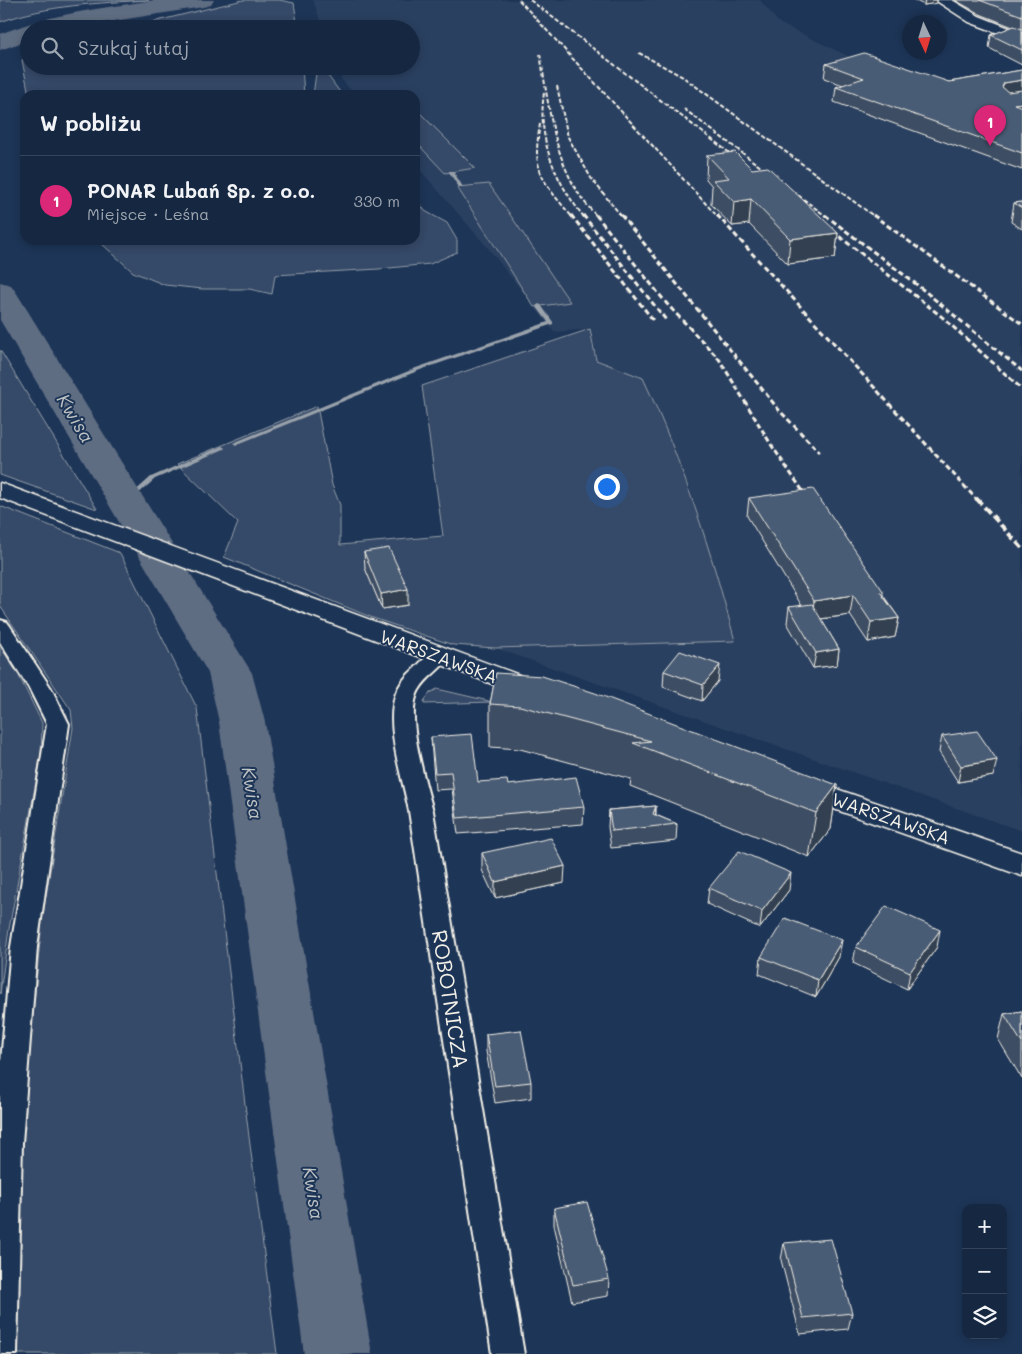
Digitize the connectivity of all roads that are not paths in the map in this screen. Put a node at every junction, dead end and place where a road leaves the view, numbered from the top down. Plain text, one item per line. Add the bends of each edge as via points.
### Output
1 (942, 0) edge
2 (1022, 38) edge
3 (0, 490) edge
4 (0, 626) edge
5 (440, 656) junction
6 (552, 696) edge
7 (773, 777) edge
8 (1022, 865) edge
9 (1, 1354) edge
10 (508, 1354) edge

1 - 2 main road via 974,19
3 - 5 main road, WARSZAWSKA
4 - 9 street via 40,688 58,724 24,947 8,1143
5 - 6 main road, WARSZAWSKA
5 - 10 street, ROBOTNICZA via 405,696 403,724 421,811
7 - 8 main road, WARSZAWSKA

